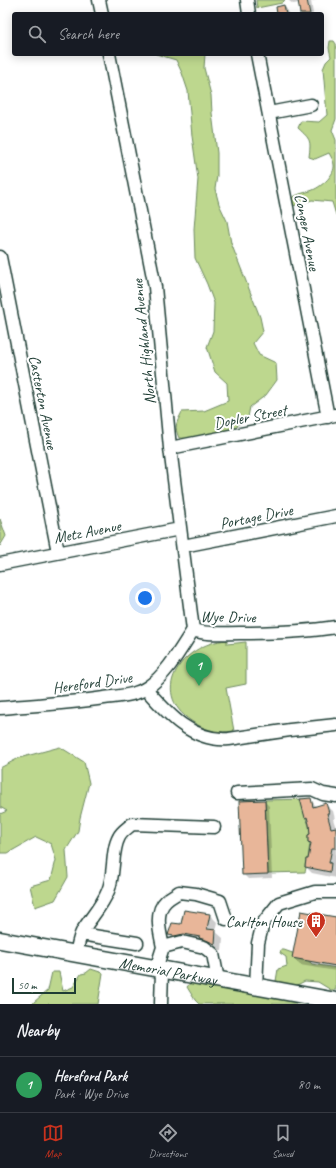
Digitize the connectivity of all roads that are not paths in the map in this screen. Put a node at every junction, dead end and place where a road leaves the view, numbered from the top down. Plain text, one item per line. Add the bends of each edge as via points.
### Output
1 (99, 0) edge
2 (246, 0) edge
3 (102, 12) edge
4 (249, 12) edge
5 (109, 56) edge
6 (257, 56) edge
7 (311, 105) dead end
8 (269, 113) junction
9 (0, 257) edge
10 (332, 416) edge
11 (170, 448) junction
12 (336, 516) edge
13 (180, 529) junction
14 (182, 546) junction
15 (58, 552) junction
16 (0, 564) edge
17 (336, 627) edge
18 (193, 630) junction
19 (146, 689) junction
20 (0, 708) edge
21 (336, 725) edge
22 (237, 793) dead end
23 (336, 796) edge
24 (214, 827) dead end
25 (336, 892) edge
26 (226, 919) dead end
27 (81, 934) junction
28 (0, 940) edge
29 (138, 943) dead end
30 (163, 947) junction
31 (76, 954) junction
32 (159, 969) junction
33 (218, 980) junction
34 (256, 987) junction
35 (336, 1001) edge
36 (161, 1004) edge

1 - 3 street
2 - 4 street
5 - 11 street, North Highland Avenue via 153,277
6 - 8 street, Conger Avenue
7 - 8 street
8 - 10 street, Conger Avenue
9 - 15 street, Casterton Avenue
10 - 11 street, Dopler Street
11 - 13 street, North Highland Avenue
12 - 14 street, Portage Drive
13 - 14 street, North Highland Avenue
13 - 15 street, Metz Avenue
14 - 18 street, North Highland Avenue
15 - 16 street, Metz Avenue
17 - 18 street, Wye Drive via 270,633 205,633
18 - 19 street, Wye Drive via 164,672
19 - 20 street, Hereford Drive via 127,695
19 - 21 street, Hereford Drive via 181,725 210,738 229,739
22 - 23 street via 312,789
24 - 27 street via 132,824 119,836 109,890
25 - 34 street via 316,892 279,903 264,923 258,943
26 - 30 street via 220,901 179,892 165,902 159,914
27 - 29 street
27 - 31 street
28 - 31 main road, Memorial Parkway
30 - 32 street
30 - 33 street via 182,942 204,947 213,954
31 - 32 main road, Memorial Parkway
32 - 33 main road, Memorial Parkway
32 - 36 street
33 - 34 main road, Memorial Parkway
34 - 35 main road, Memorial Parkway

